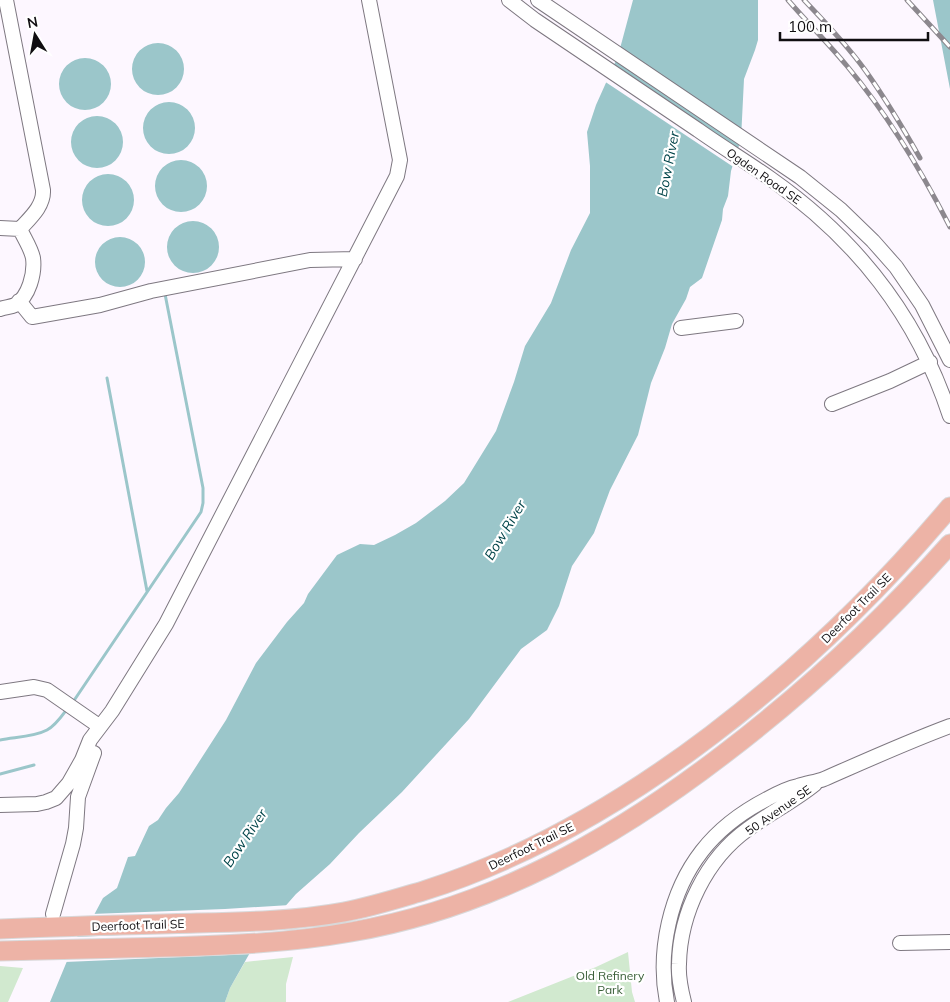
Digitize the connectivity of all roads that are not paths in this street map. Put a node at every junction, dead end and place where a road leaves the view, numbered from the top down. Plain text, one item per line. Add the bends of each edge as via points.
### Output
1 (6, 0) edge
2 (369, 0) edge
3 (509, 0) edge
4 (538, 0) edge
5 (0, 228) edge
6 (20, 229) junction
7 (355, 259) junction
8 (19, 301) junction
9 (0, 308) edge
10 (736, 321) dead end
11 (681, 328) dead end
12 (950, 360) edge
13 (930, 362) junction
14 (832, 404) dead end
15 (950, 416) edge
16 (950, 507) edge
17 (950, 544) edge
18 (0, 692) edge
19 (100, 726) junction
20 (950, 726) edge
21 (820, 781) junction
22 (0, 805) edge
23 (53, 914) dead end
24 (6, 929) edge
25 (950, 942) edge
26 (900, 943) dead end
27 (0, 951) edge
28 (667, 1002) edge
29 (684, 1002) edge

1 - 6 street via 43,190 39,207
2 - 7 street via 400,167
3 - 13 street, Ogden Road SE via 770,178 829,225 862,258 903,313
4 - 12 street, Ogden Road SE via 821,192 896,267 922,305
5 - 6 street
6 - 8 street via 33,267 27,292
7 - 8 street via 310,260 32,317
7 - 19 street via 166,624
8 - 9 street
10 - 11 street
13 - 14 street
13 - 15 street, Ogden Road SE
16 - 24 highway, Deerfoot Trail SE via 914,550 828,637 705,740 610,804 532,848 466,876 377,905 342,912 233,922
17 - 27 highway, Deerfoot Trail SE via 875,625 798,696 692,778 623,824 542,870 475,899 392,924 302,940
18 - 19 street via 34,687 47,690
19 - 22 street via 69,783 56,798 37,804
19 - 23 street via 78,797 73,844
20 - 21 street, 50 Avenue SE
21 - 28 street, 50 Avenue SE via 796,786 768,798 736,817 702,851 680,888 670,921 664,954
21 - 29 street, 50 Avenue SE via 747,830 725,851 701,883 689,910 680,949 679,978
25 - 26 street

